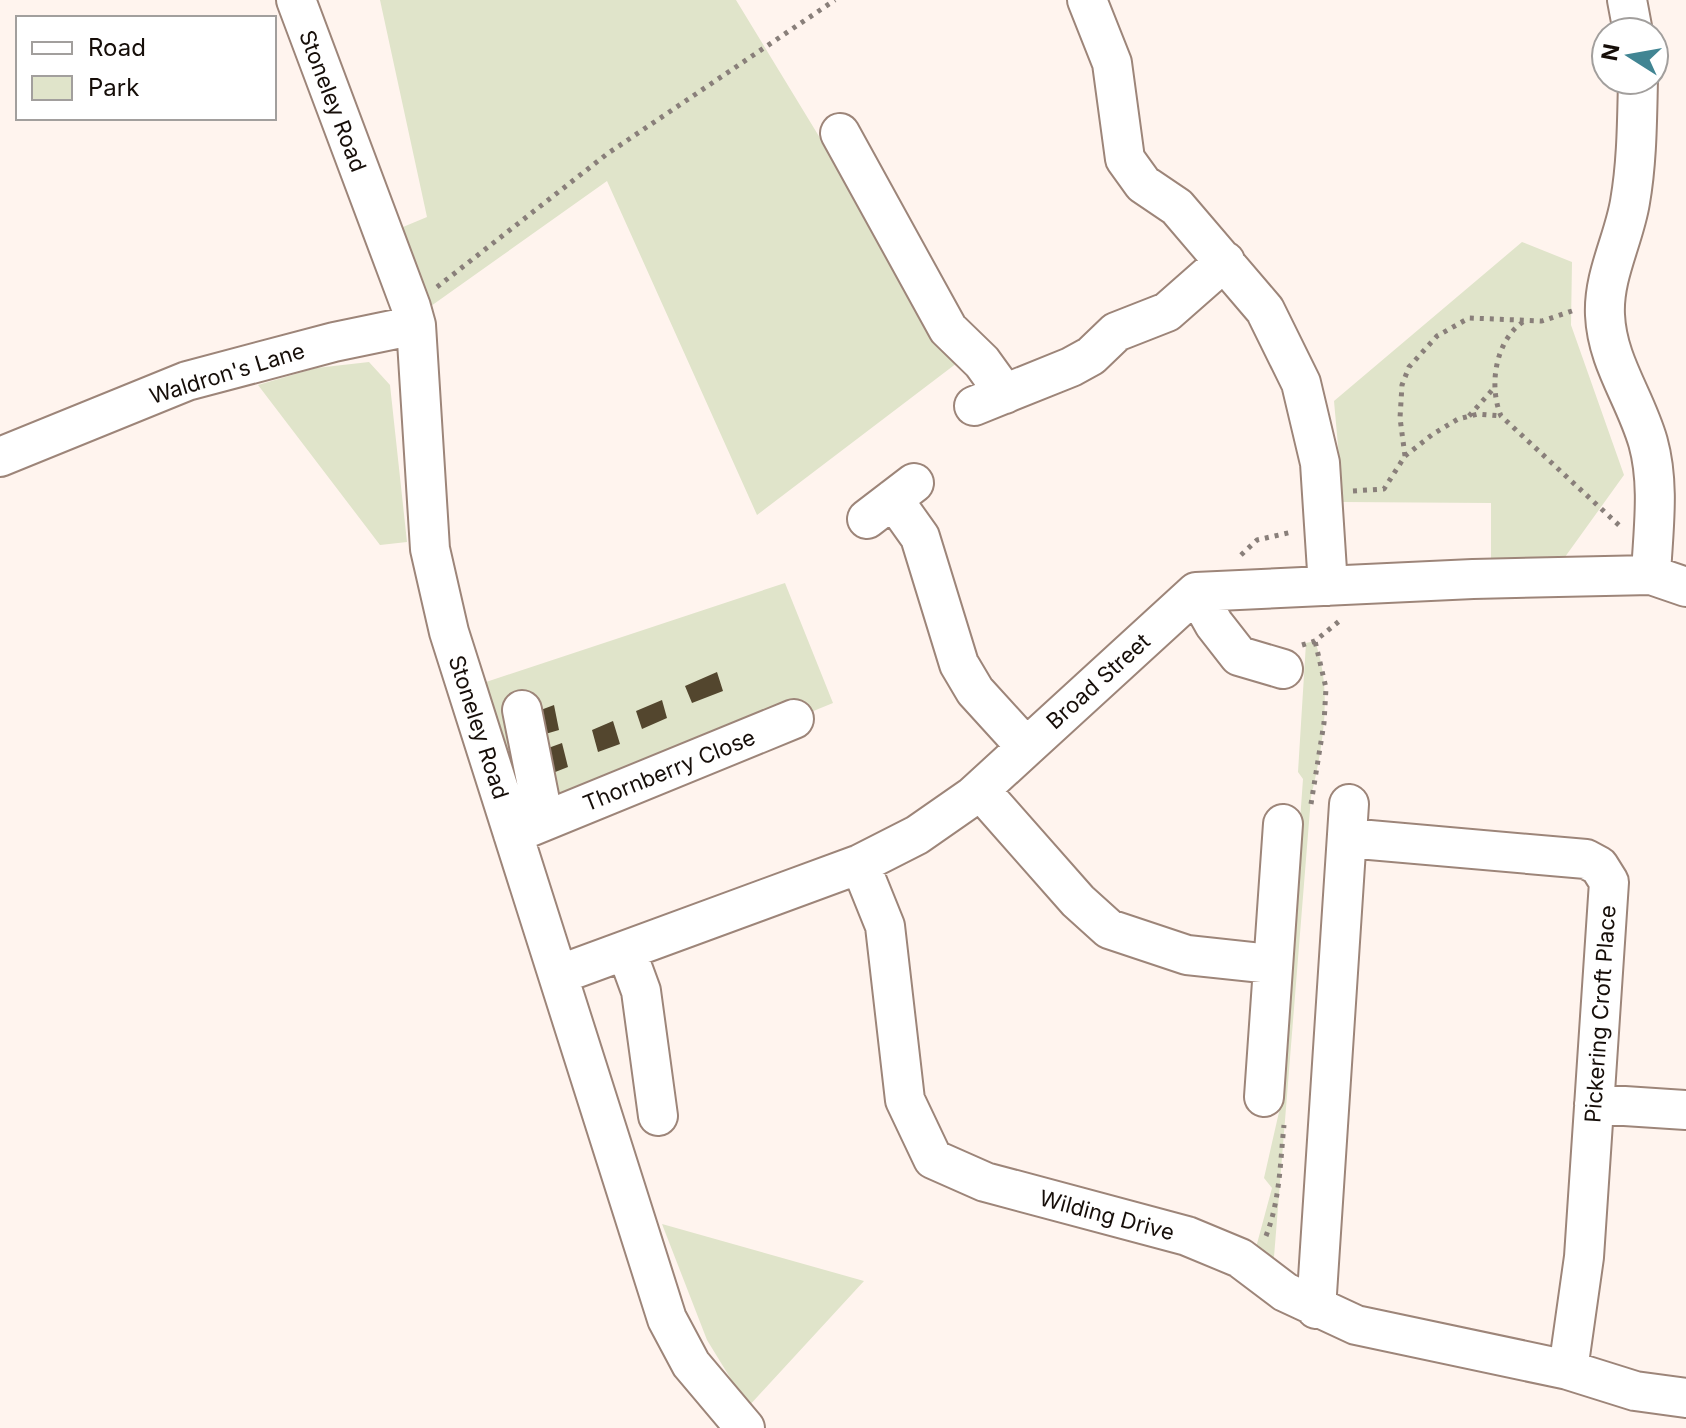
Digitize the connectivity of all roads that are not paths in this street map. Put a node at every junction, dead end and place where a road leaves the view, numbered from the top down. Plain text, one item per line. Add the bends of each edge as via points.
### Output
1 (296, 0) edge
2 (1087, 0) edge
3 (1638, 96) edge
4 (840, 133) dead end
5 (1225, 261) junction
6 (414, 316) junction
7 (0, 457) edge
8 (891, 500) dead end
9 (1663, 573) edge
10 (1328, 586) junction
11 (1196, 592) junction
12 (1283, 669) dead end
13 (522, 710) dead end
14 (794, 719) dead end
15 (1026, 747) junction
16 (980, 790) junction
17 (1283, 824) dead end
18 (528, 827) junction
19 (860, 864) junction
20 (1274, 948) junction
21 (626, 950) junction
22 (558, 975) junction
23 (1264, 1097) dead end
24 (1594, 1104) junction
25 (1686, 1110) edge
26 (658, 1116) dead end
27 (1316, 1309) junction
28 (1568, 1370) junction
29 (1686, 1398) edge
30 (745, 1428) edge

1 - 6 street, Stoneley Road
2 - 5 street via 1112,63 1125,159 1143,184 1177,207
3 - 9 street via 1630,206 1611,269 1605,313 1611,357 1647,437 1654,467
4 - 5 street via 948,329 982,362 990,400 1071,367 1116,332 1167,312
5 - 10 street via 1265,310 1301,383 1320,463
6 - 7 street, Waldron's Lane via 187,381
6 - 18 street, Stoneley Road via 430,549 449,632
8 - 15 street via 920,537 959,664 975,691
9 - 10 street
10 - 11 street
11 - 12 street via 1239,656
11 - 15 street, Broad Street
13 - 18 street
14 - 18 street, Thornberry Close
15 - 16 street, Broad Street
16 - 19 street, Broad Street via 917,835
16 - 20 street via 1109,929 1187,955
17 - 20 street
18 - 22 street, Stoneley Road
19 - 21 street, Broad Street
19 - 27 street, Wilding Drive via 885,926 905,1100 933,1159 985,1182 1187,1236 1240,1258
20 - 23 street
21 - 22 street, Broad Street
21 - 26 street via 641,991
22 - 30 street, Stoneley Road via 667,1319 691,1364
24 - 25 street
24 - 27 street, Pickering Croft Place via 1609,882 1599,866 1586,859 1348,821
24 - 28 street, Pickering Croft Place via 1584,1257
27 - 28 street, Wilding Drive via 1356,1325
28 - 29 street, Wilding Drive via 1635,1391

